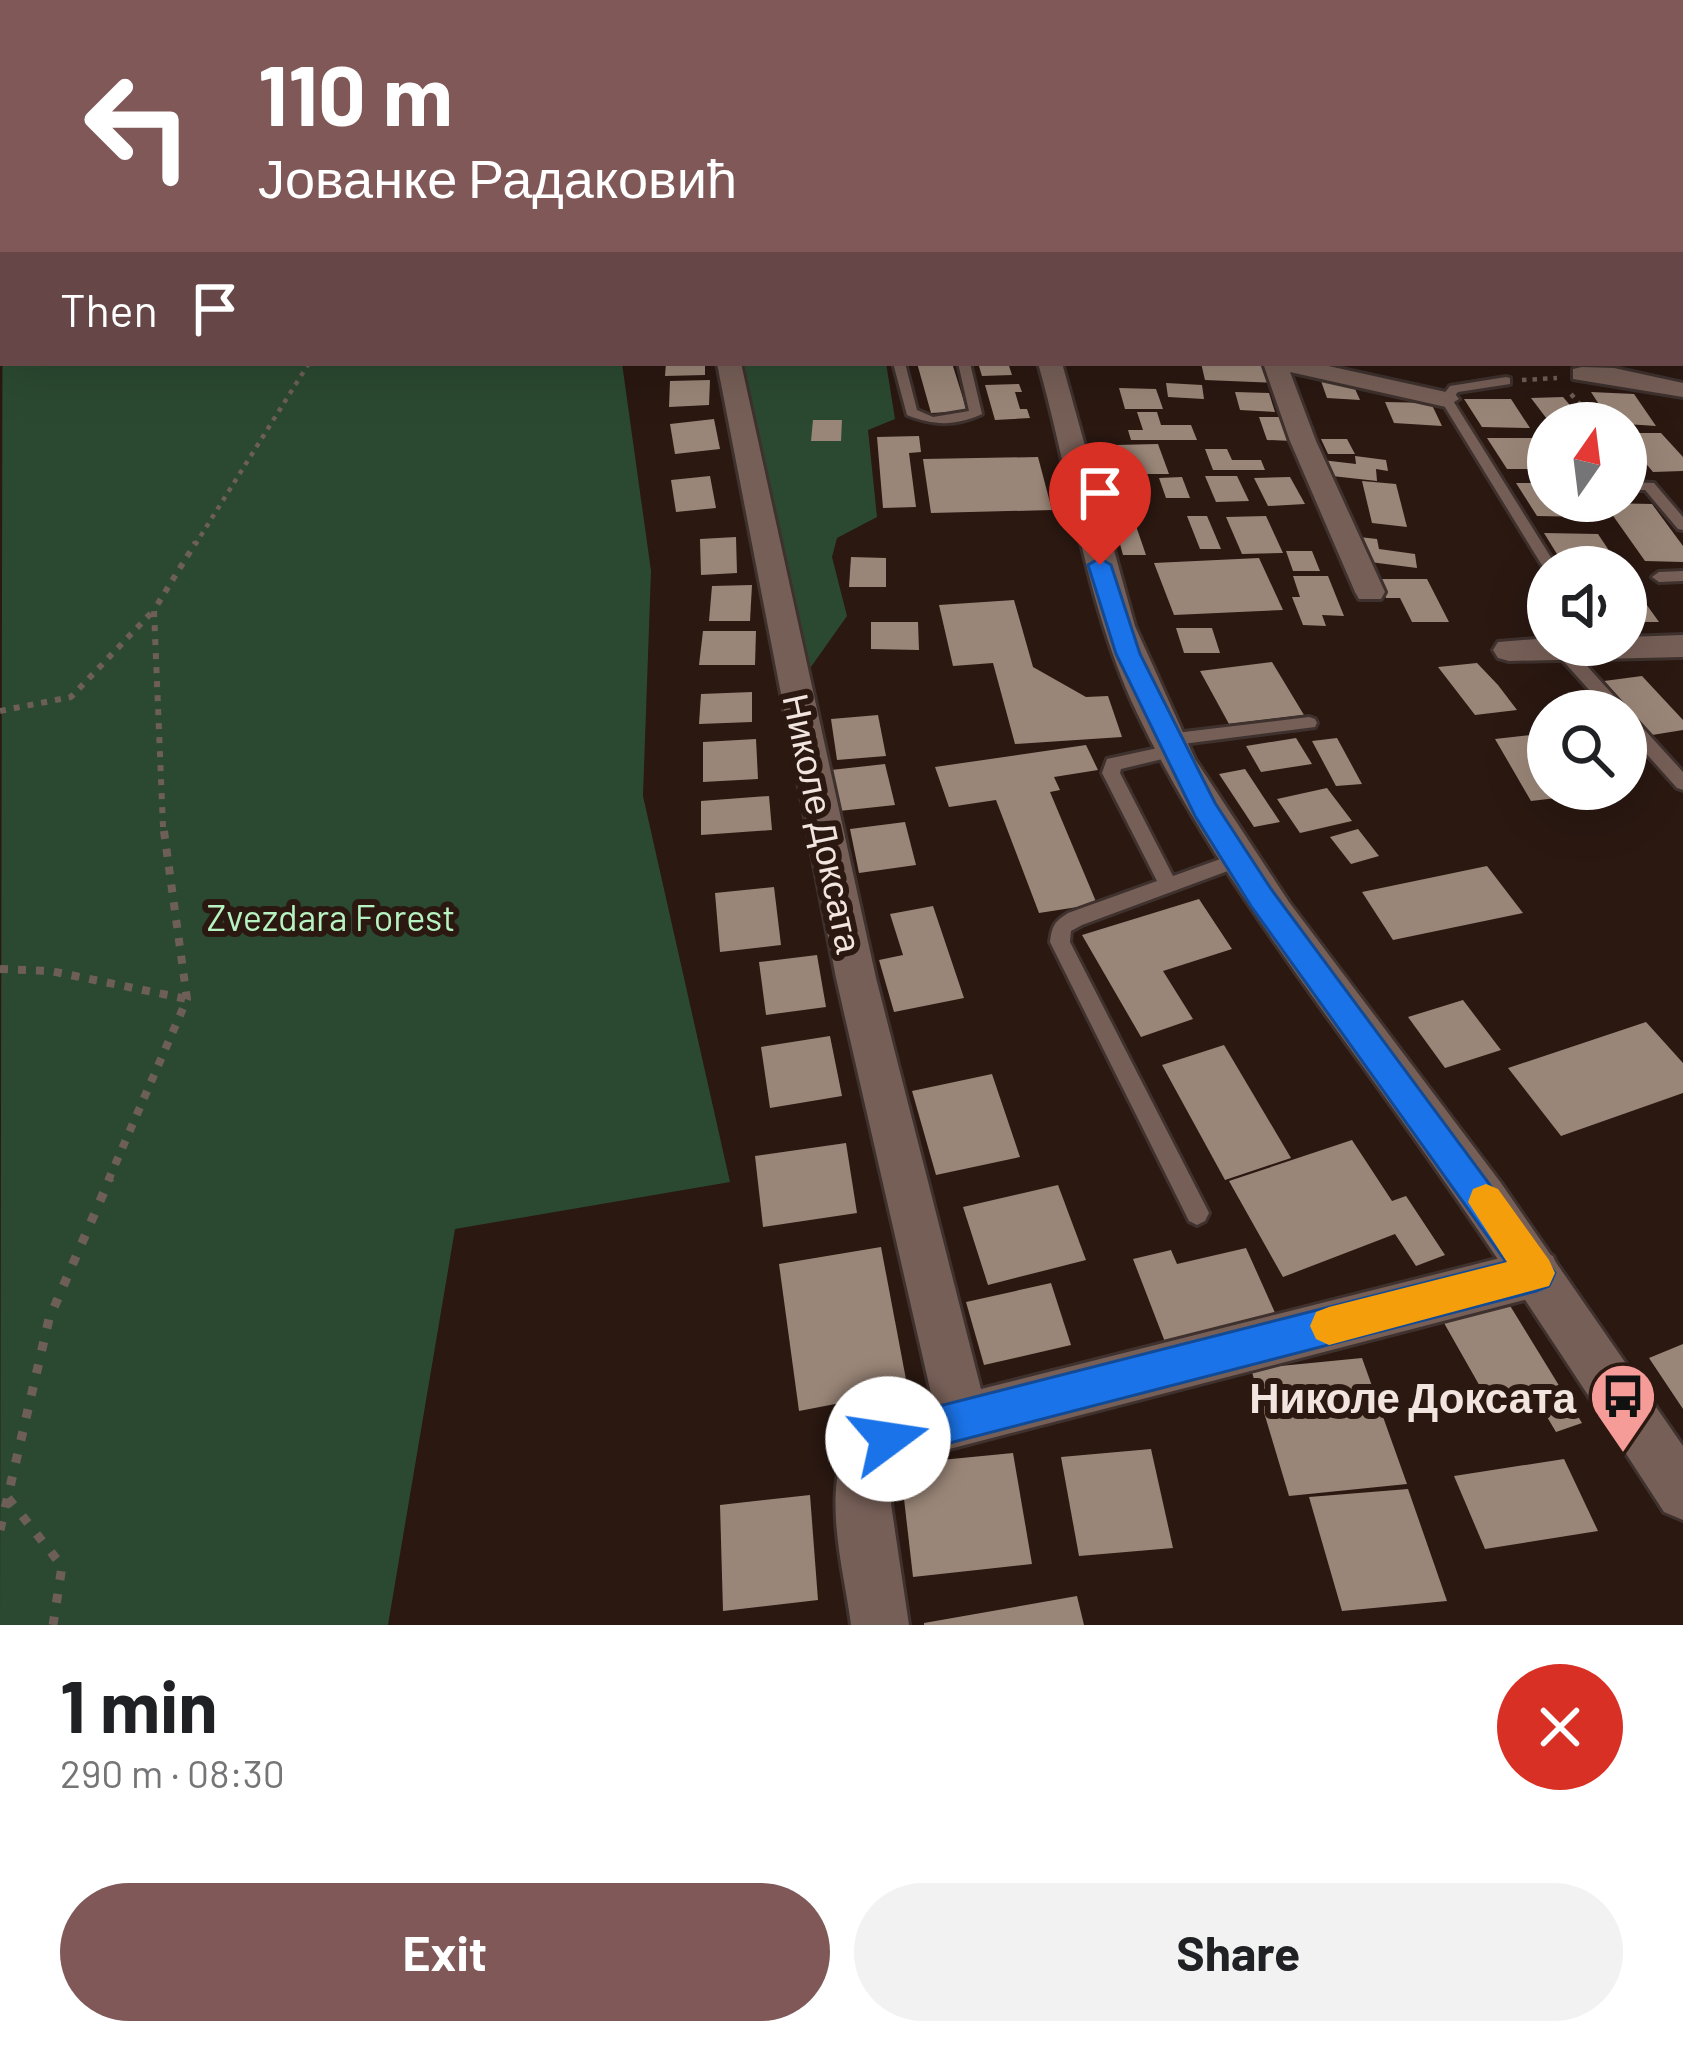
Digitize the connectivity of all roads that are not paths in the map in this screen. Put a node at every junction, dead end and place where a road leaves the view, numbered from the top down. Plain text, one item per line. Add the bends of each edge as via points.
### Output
1 (730, 366) edge
2 (900, 366) edge
3 (965, 366) edge
4 (1051, 366) edge
5 (1279, 366) edge
6 (1292, 366) edge
7 (1506, 381) road end
8 (1576, 383) road end
9 (1683, 390) edge
10 (1446, 399) junction
11 (1647, 486) edge
12 (1683, 526) edge
13 (1537, 546) edge
14 (1683, 576) edge
15 (1658, 577) dead end
16 (1370, 592) dead end
17 (1647, 646) edge
18 (1683, 646) edge
19 (1508, 650) dead end
20 (1527, 650) edge
21 (1577, 666) edge
22 (1599, 690) edge
23 (1310, 723) dead end
24 (1647, 743) edge
25 (1170, 745) junction
26 (1683, 783) edge
27 (1237, 860) junction
28 (1168, 885) junction
29 (1197, 1213) dead end
30 (1536, 1273) junction
31 (963, 1420) junction
32 (1683, 1493) edge
33 (880, 1625) edge

1 - 31 street, Николе Доксата via 856,978
2 - 3 lane via 911,412 932,421 976,414
4 - 25 street via 1110,604
5 - 16 street
6 - 10 street
7 - 10 lane via 1454,388
8 - 9 street
10 - 13 lane
11 - 12 lane
14 - 15 lane
17 - 18 street
19 - 20 street
21 - 22 lane
23 - 25 lane
24 - 26 lane
25 - 27 street
25 - 28 lane via 1122,759 1111,773
27 - 28 lane
27 - 30 street
28 - 29 lane via 1075,919 1060,942
30 - 31 street
30 - 32 street
31 - 33 street via 888,1439 865,1465

